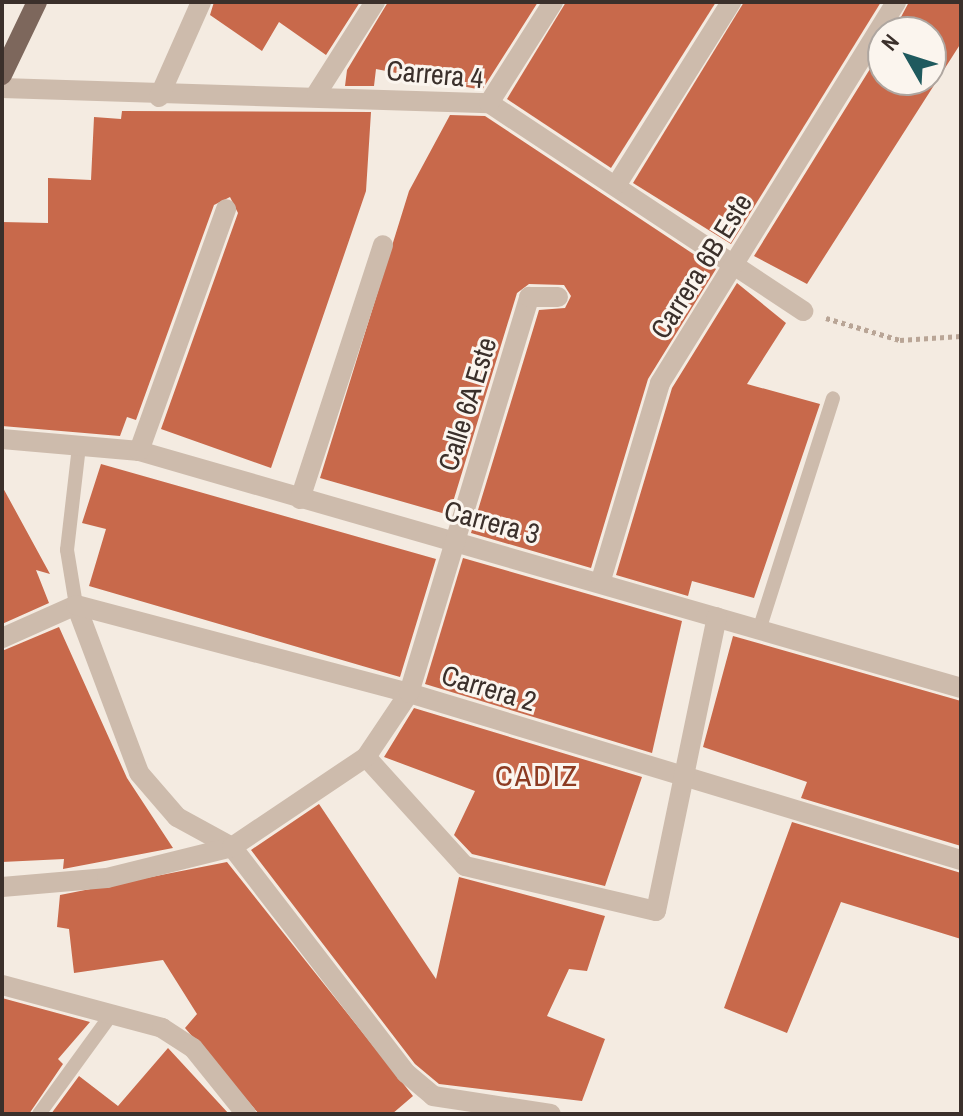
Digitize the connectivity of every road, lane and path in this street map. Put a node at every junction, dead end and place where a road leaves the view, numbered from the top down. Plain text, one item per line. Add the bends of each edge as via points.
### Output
1 (37, 2) edge
2 (201, 2) edge
3 (375, 2) edge
4 (553, 2) edge
5 (731, 2) edge
6 (896, 2) edge
7 (2, 75) edge
8 (2, 88) edge
9 (317, 93) junction
10 (159, 97) junction
11 (489, 103) junction
12 (617, 184) junction
13 (226, 209) dead end
14 (383, 245) dead end
15 (734, 270) junction
16 (558, 297) dead end
17 (803, 311) joint
18 (961, 336) edge
19 (833, 398) dead end
20 (2, 439) edge
21 (79, 446) junction
22 (139, 451) junction
23 (300, 499) junction
24 (455, 541) junction
25 (601, 580) junction
26 (76, 605) junction
27 (717, 617) junction
28 (760, 627) junction
29 (2, 638) edge
30 (961, 688) edge
31 (409, 693) junction
32 (366, 757) junction
33 (686, 777) junction
34 (232, 847) junction
35 (961, 860) edge
36 (2, 887) edge
37 (2, 985) edge
38 (113, 1012) junction
39 (39, 1114) edge
40 (246, 1114) edge
41 (551, 1114) edge

1 - 7 main road
2 - 10 street
3 - 9 street
4 - 11 street
5 - 12 street
6 - 15 street, Carrera 6B Este
8 - 10 street, Carrera 4
9 - 10 street, Carrera 4
9 - 11 street, Carrera 4
11 - 12 street, Carrera 4
12 - 15 street, Carrera 4
13 - 22 street
14 - 23 street
15 - 17 street, Carrera 4
15 - 25 street, Carrera 6B Este via 660,383
16 - 24 street, Calle 6A Este via 529,297
17 - 18 path via 900,340
19 - 28 lane
20 - 21 street, Carrera 3
21 - 22 street, Carrera 3
21 - 26 lane via 67,550
22 - 23 street, Carrera 3
23 - 24 street, Carrera 3
24 - 25 street, Carrera 3
24 - 31 street, Calle 6A Este
25 - 27 street, Carrera 3
26 - 29 street
26 - 31 street, Carrera 2
26 - 34 street via 139,773 177,817
27 - 28 street, Carrera 3
27 - 33 street
28 - 30 street, Carrera 3
31 - 32 street, Calle 6A Este
31 - 33 street, Carrera 2
32 - 33 street via 465,866 656,911
32 - 34 street
33 - 35 street, Carrera 2
34 - 36 street via 107,878
34 - 41 street via 406,1073 433,1096
37 - 38 street
38 - 39 lane
38 - 40 street via 162,1028 193,1048

